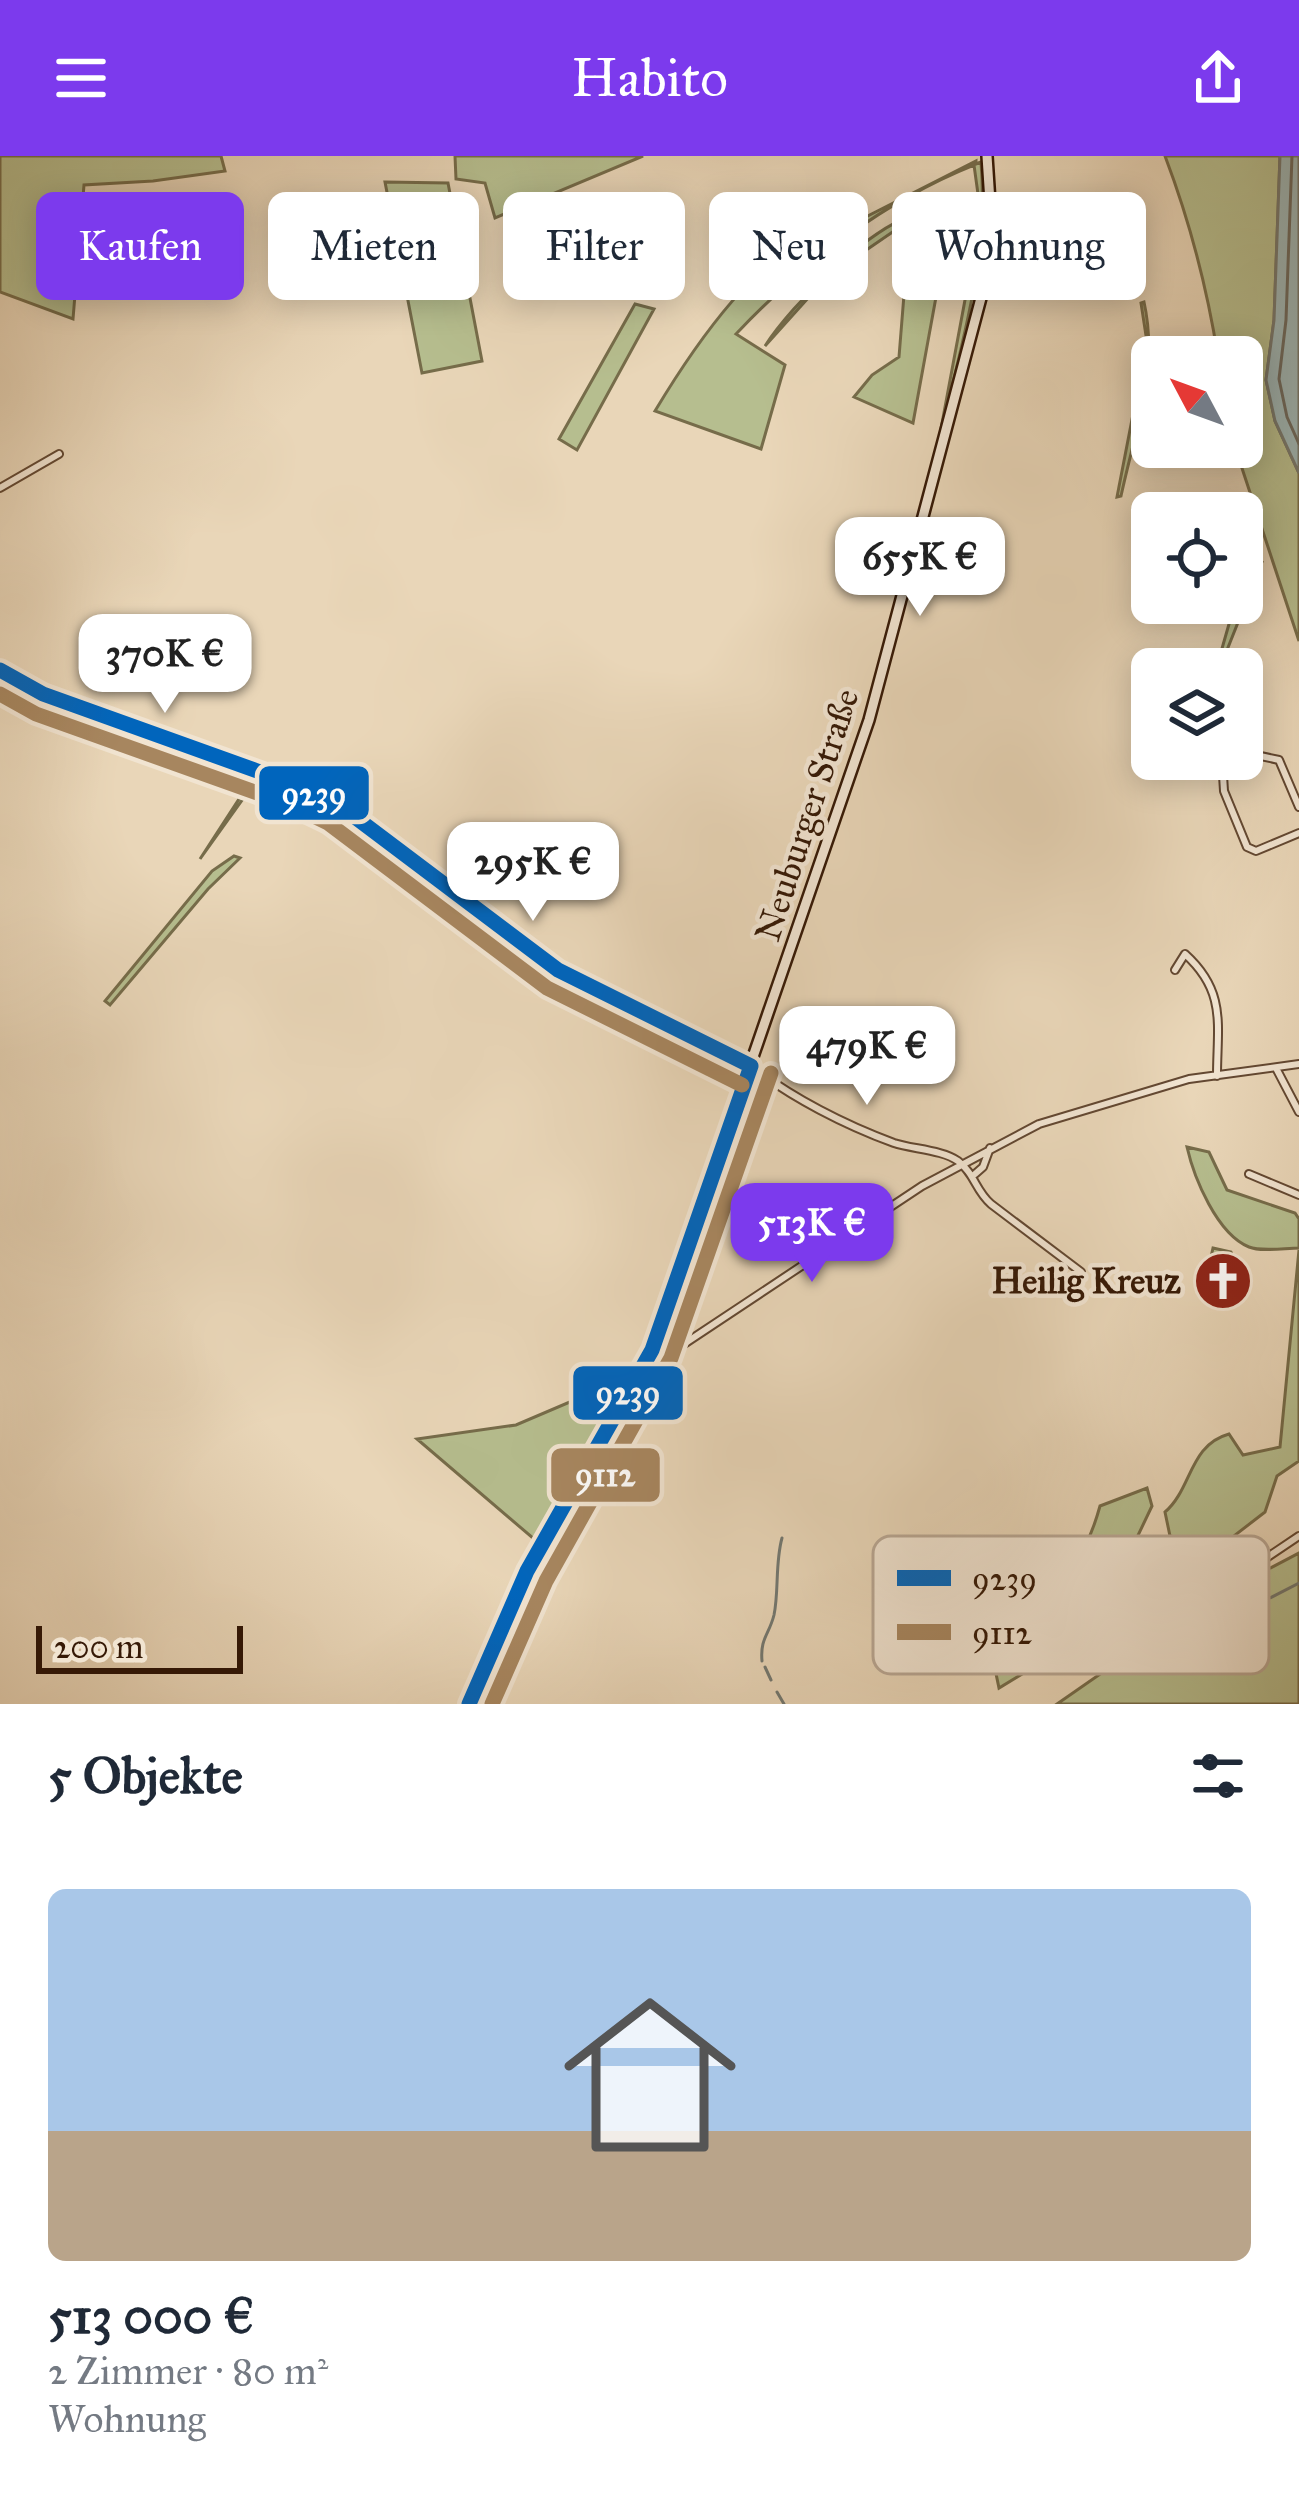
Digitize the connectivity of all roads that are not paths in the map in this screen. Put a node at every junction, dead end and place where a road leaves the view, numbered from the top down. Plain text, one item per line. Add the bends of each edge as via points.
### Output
1 (987, 156) edge
2 (58, 454) dead end
3 (0, 488) edge
4 (0, 670) edge
5 (1263, 757) edge
6 (1223, 780) edge
7 (1299, 807) edge
8 (1299, 833) edge
9 (1175, 970) dead end
10 (1299, 1064) edge
11 (751, 1066) junction
12 (1277, 1070) junction
13 (1217, 1076) junction
14 (1299, 1112) edge
15 (990, 1148) junction
16 (960, 1164) junction
17 (975, 1174) junction
18 (1249, 1174) dead end
19 (1299, 1195) edge
20 (1082, 1272) dead end
21 (652, 1350) junction
22 (1299, 1536) edge
23 (1269, 1556) edge
24 (469, 1704) edge

1 - 11 main road, Neuburger Straße via 988,248 969,348 869,720
2 - 3 street
4 - 11 street via 43,694 339,805 558,970
5 - 7 street via 1279,760
6 - 8 street via 1247,847
9 - 13 street via 1185,954 1220,1007
10 - 12 street
11 - 16 street via 864,1130
11 - 21 main road, Neuburger Straße
12 - 13 street
12 - 14 street
13 - 15 street via 1079,1109
15 - 16 street
15 - 17 street
16 - 17 street
16 - 21 street via 675,1350
17 - 20 street via 983,1197
18 - 19 street
21 - 24 main road, Neuburger Straße via 527,1571
22 - 23 street

